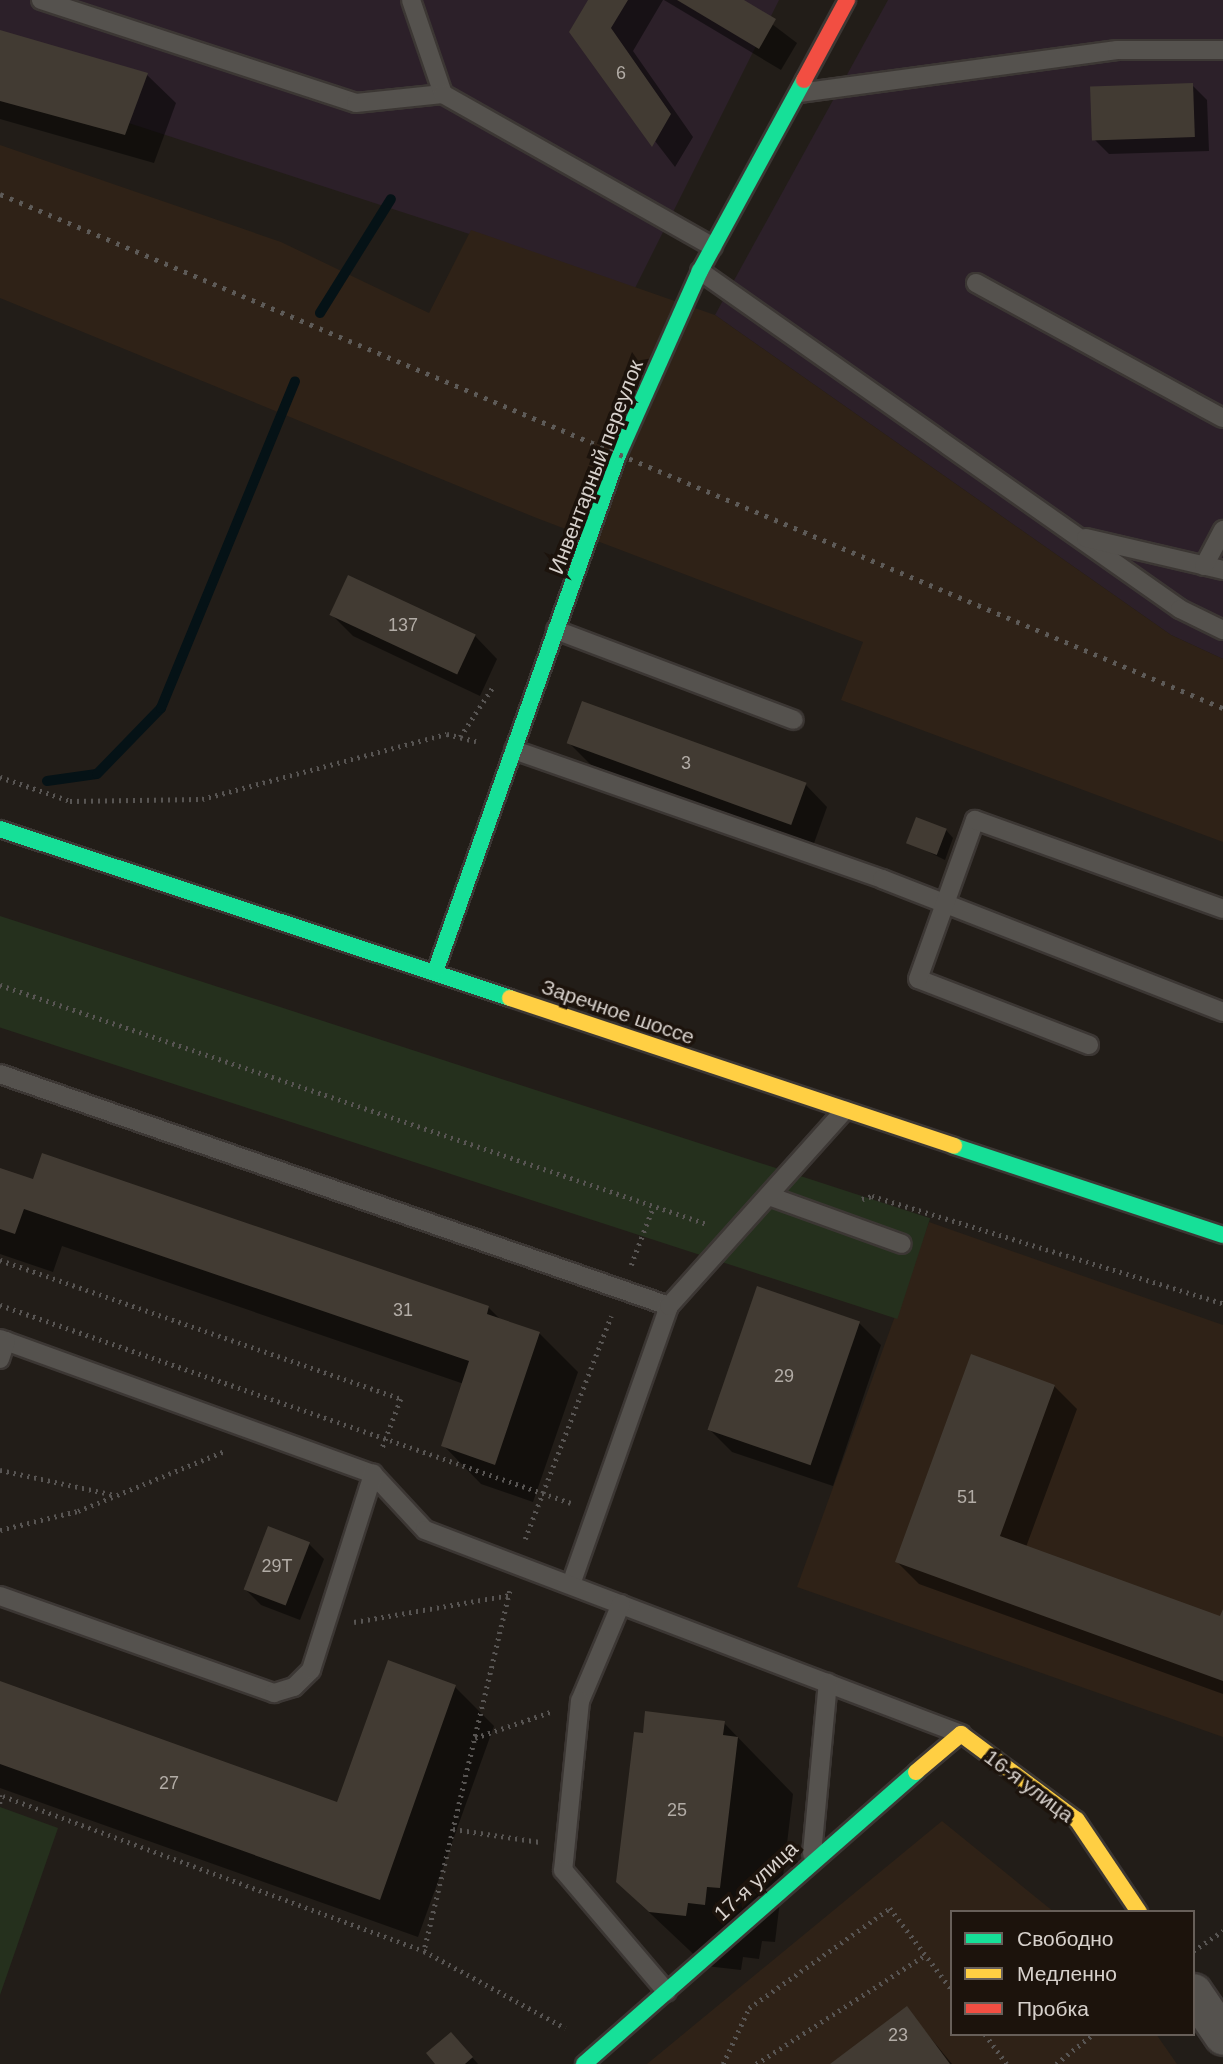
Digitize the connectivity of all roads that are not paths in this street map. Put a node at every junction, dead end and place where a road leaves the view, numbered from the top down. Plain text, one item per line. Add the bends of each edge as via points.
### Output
1 (41, 0) edge
2 (411, 0) edge
3 (846, 0) edge
4 (1223, 50) edge
5 (443, 94) junction
6 (796, 94) junction
7 (713, 247) junction
8 (700, 271) junction
9 (976, 283) dead end
10 (1223, 418) edge
11 (1223, 530) edge
12 (1076, 536) junction
13 (1204, 566) junction
14 (1223, 570) edge
15 (556, 630) junction
16 (1223, 630) edge
17 (794, 720) dead end
18 (514, 750) junction
19 (0, 829) edge
20 (945, 904) junction
21 (1223, 909) edge
22 (435, 972) junction
23 (1223, 1012) edge
24 (1089, 1045) dead end
25 (0, 1074) edge
26 (845, 1110) junction
27 (769, 1196) junction
28 (1223, 1235) edge
29 (902, 1244) dead end
30 (669, 1306) junction
31 (3, 1340) edge
32 (0, 1359) edge
33 (373, 1474) junction
34 (571, 1584) junction
35 (0, 1596) edge
36 (621, 1604) junction
37 (828, 1683) junction
38 (961, 1734) junction
39 (811, 1858) junction
40 (1138, 1910) edge
41 (667, 1992) junction
42 (1195, 1995) edge
43 (1223, 2036) edge
44 (584, 2064) edge

1 - 5 lane via 356,103
2 - 5 lane
3 - 6 street, Инвентарный переулок
4 - 6 lane via 1117,50
5 - 7 lane
6 - 7 street, Инвентарный переулок
7 - 8 street, Инвентарный переулок
8 - 12 lane
8 - 15 street, Инвентарный переулок via 618,455
9 - 10 lane
11 - 13 lane
12 - 13 lane
12 - 16 lane via 1181,609
13 - 14 lane
15 - 17 lane
15 - 18 street, Инвентарный переулок
18 - 20 lane
18 - 22 street, Инвентарный переулок
19 - 22 street, Заречное шоссе
20 - 21 lane via 975,820
20 - 23 lane
20 - 24 lane via 918,979
22 - 26 street, Заречное шоссе
25 - 30 lane
26 - 27 lane
26 - 28 street, Заречное шоссе
27 - 29 lane
27 - 30 lane
30 - 34 lane
31 - 32 lane
31 - 33 lane
33 - 34 lane via 425,1530
33 - 35 lane via 311,1670 294,1687 274,1693
34 - 36 lane
36 - 37 lane
36 - 41 lane via 580,1701 563,1870
37 - 38 lane
37 - 39 lane
38 - 39 street, 17-я улица
38 - 40 street, 16-я улица via 1077,1820
39 - 41 street, 17-я улица
41 - 44 street, 17-я улица
42 - 43 street

